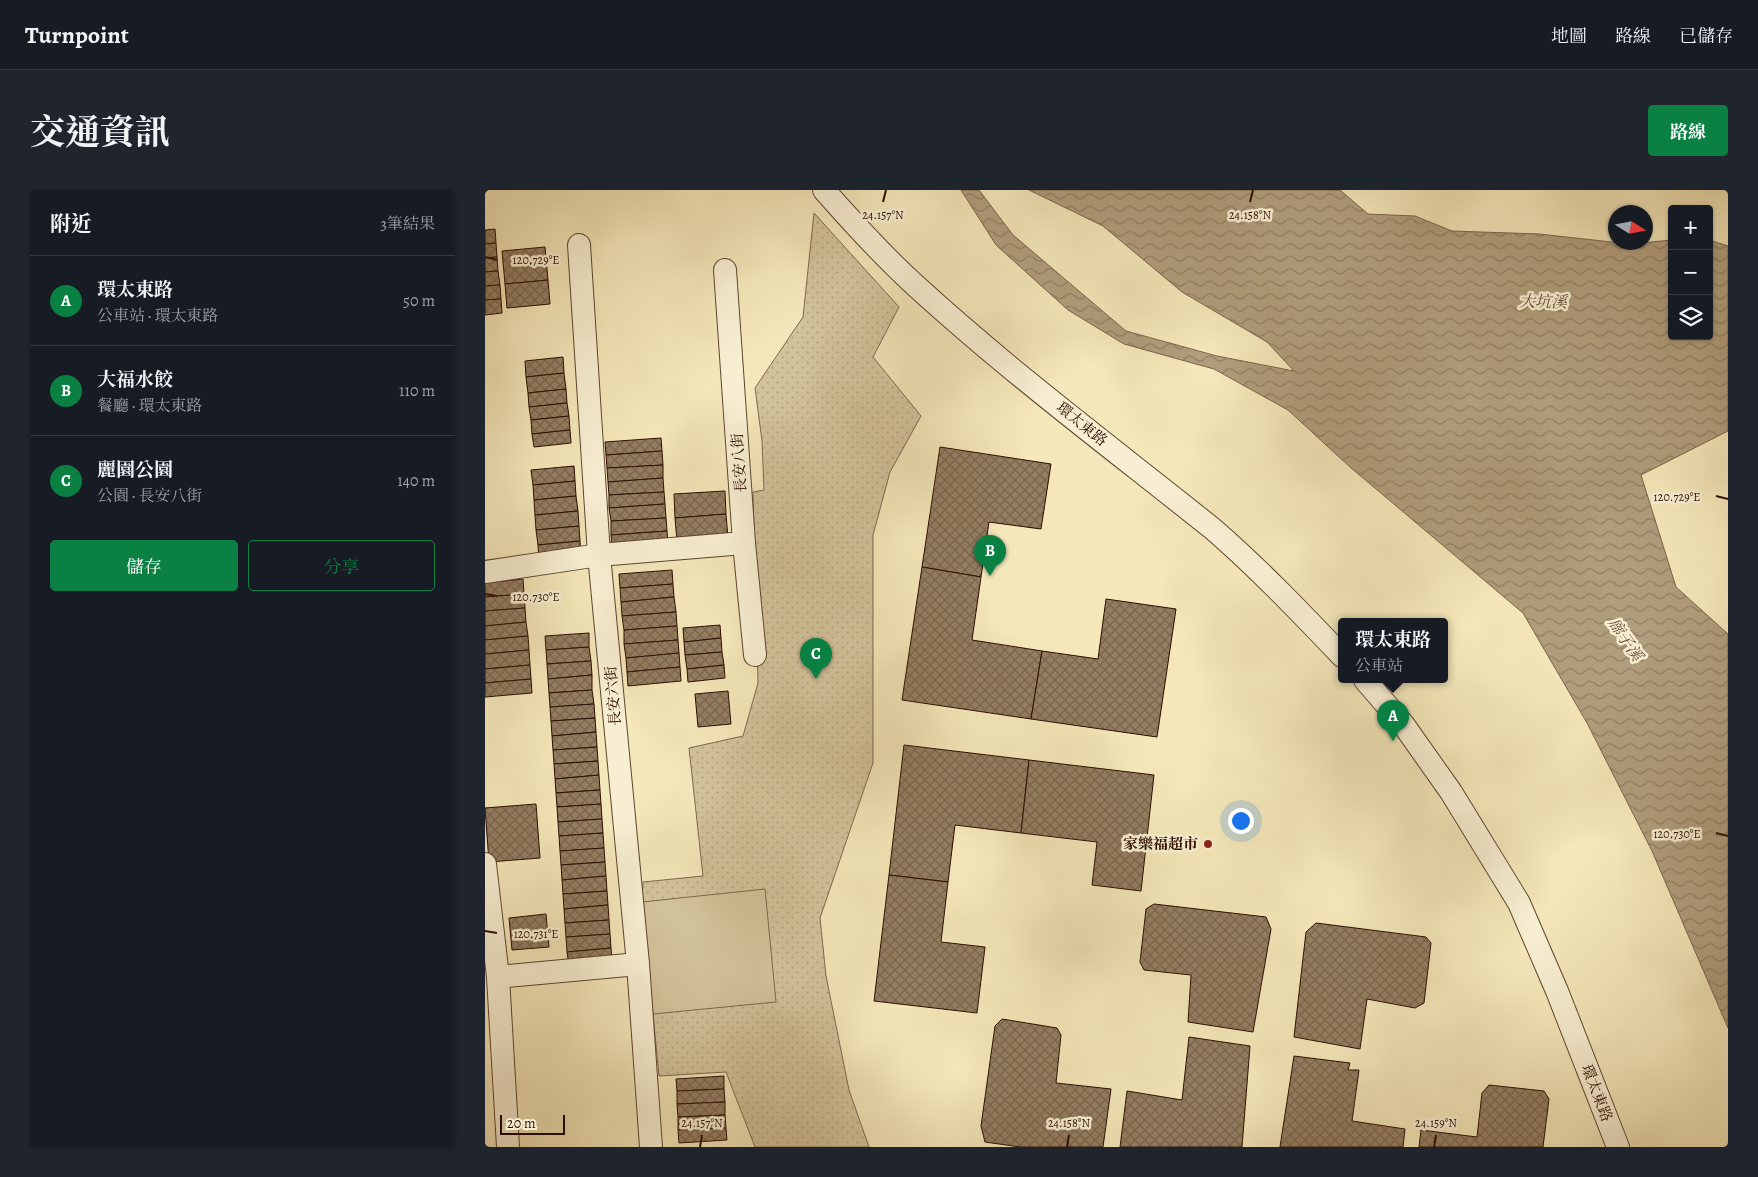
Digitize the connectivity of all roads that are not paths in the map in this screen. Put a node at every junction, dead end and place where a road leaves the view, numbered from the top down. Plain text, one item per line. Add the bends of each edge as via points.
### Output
1 (824, 190) edge
2 (579, 245) dead end
3 (725, 270) dead end
4 (744, 543) junction
5 (599, 555) junction
6 (485, 572) edge
7 (1338, 652) edge
8 (755, 655) dead end
9 (1368, 683) edge
10 (485, 864) edge
11 (638, 964) junction
12 (498, 976) junction
13 (508, 1147) edge
14 (651, 1147) edge
15 (1618, 1147) edge

1 - 7 street, 環太東路 via 914,285 977,340 1213,529 1281,592
2 - 5 street, 長安六街
3 - 4 street, 長安八街
4 - 5 street
4 - 8 street, 長安八街
5 - 6 street
5 - 11 street, 長安六街
9 - 15 street, 環太東路 via 1403,724 1451,792 1519,903
10 - 12 street
11 - 12 street
11 - 14 street, 長安六街
12 - 13 street

